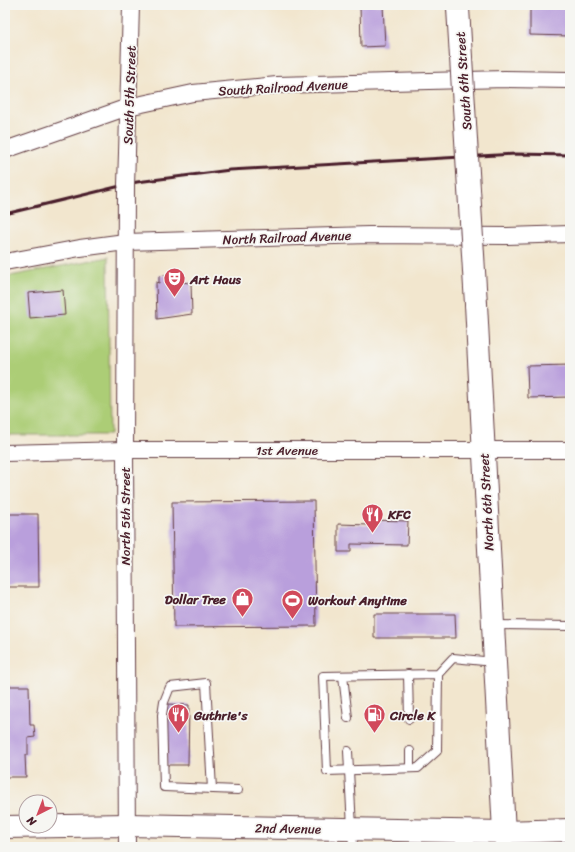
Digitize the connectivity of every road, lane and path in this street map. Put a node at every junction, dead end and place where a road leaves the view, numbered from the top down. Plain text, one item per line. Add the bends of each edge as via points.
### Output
1 (131, 5) edge
2 (458, 6) edge
3 (570, 80) edge
4 (128, 108) junction
5 (5, 150) edge
6 (468, 158) joint
7 (126, 185) joint
8 (570, 234) edge
9 (125, 236) junction
10 (5, 262) edge
11 (125, 450) junction
12 (483, 450) junction
13 (570, 450) edge
14 (5, 453) edge
15 (492, 625) junction
16 (570, 626) edge
17 (494, 662) junction
18 (408, 674) junction
19 (438, 674) junction
20 (343, 676) junction
21 (348, 718) dead end
22 (409, 719) dead end
23 (410, 751) dead end
24 (348, 752) dead end
25 (410, 768) junction
26 (349, 770) junction
27 (212, 789) junction
28 (238, 790) dead end
29 (127, 825) junction
30 (5, 827) edge
31 (570, 830) edge
32 (352, 838) edge
33 (504, 839) edge
34 (127, 847) edge

1 - 4 street, South 5th Street
2 - 6 street, South 6th Street, bridge
3 - 4 street, South Railroad Avenue via 277,85 193,93
4 - 5 street, South Railroad Avenue
4 - 7 street, South 5th Street, bridge
6 - 12 street, North 6th Street, bridge
7 - 9 street, North 5th Street
8 - 9 street, North Railroad Avenue
9 - 10 street, North Railroad Avenue via 80,248
9 - 11 street, North 5th Street
11 - 12 street, 1st Avenue
11 - 14 street, 1st Avenue
11 - 29 street, North 5th Street
12 - 13 street, 1st Avenue
12 - 15 street, North 6th Street
15 - 16 lane
15 - 17 street, North 6th Street
17 - 19 lane via 453,658
17 - 33 street, North 6th Street
18 - 19 lane
18 - 20 lane
18 - 22 lane
19 - 25 lane via 437,751 418,768
20 - 21 lane
20 - 26 lane via 323,676 327,770
23 - 25 lane
24 - 26 lane
25 - 26 lane
26 - 32 lane
27 - 27 lane via 206,683 170,687 162,715 164,787
27 - 28 lane
29 - 30 street, 2nd Avenue
29 - 32 street, 2nd Avenue
29 - 34 street, North 5th Street
31 - 33 street, 2nd Avenue
32 - 33 street, 2nd Avenue

